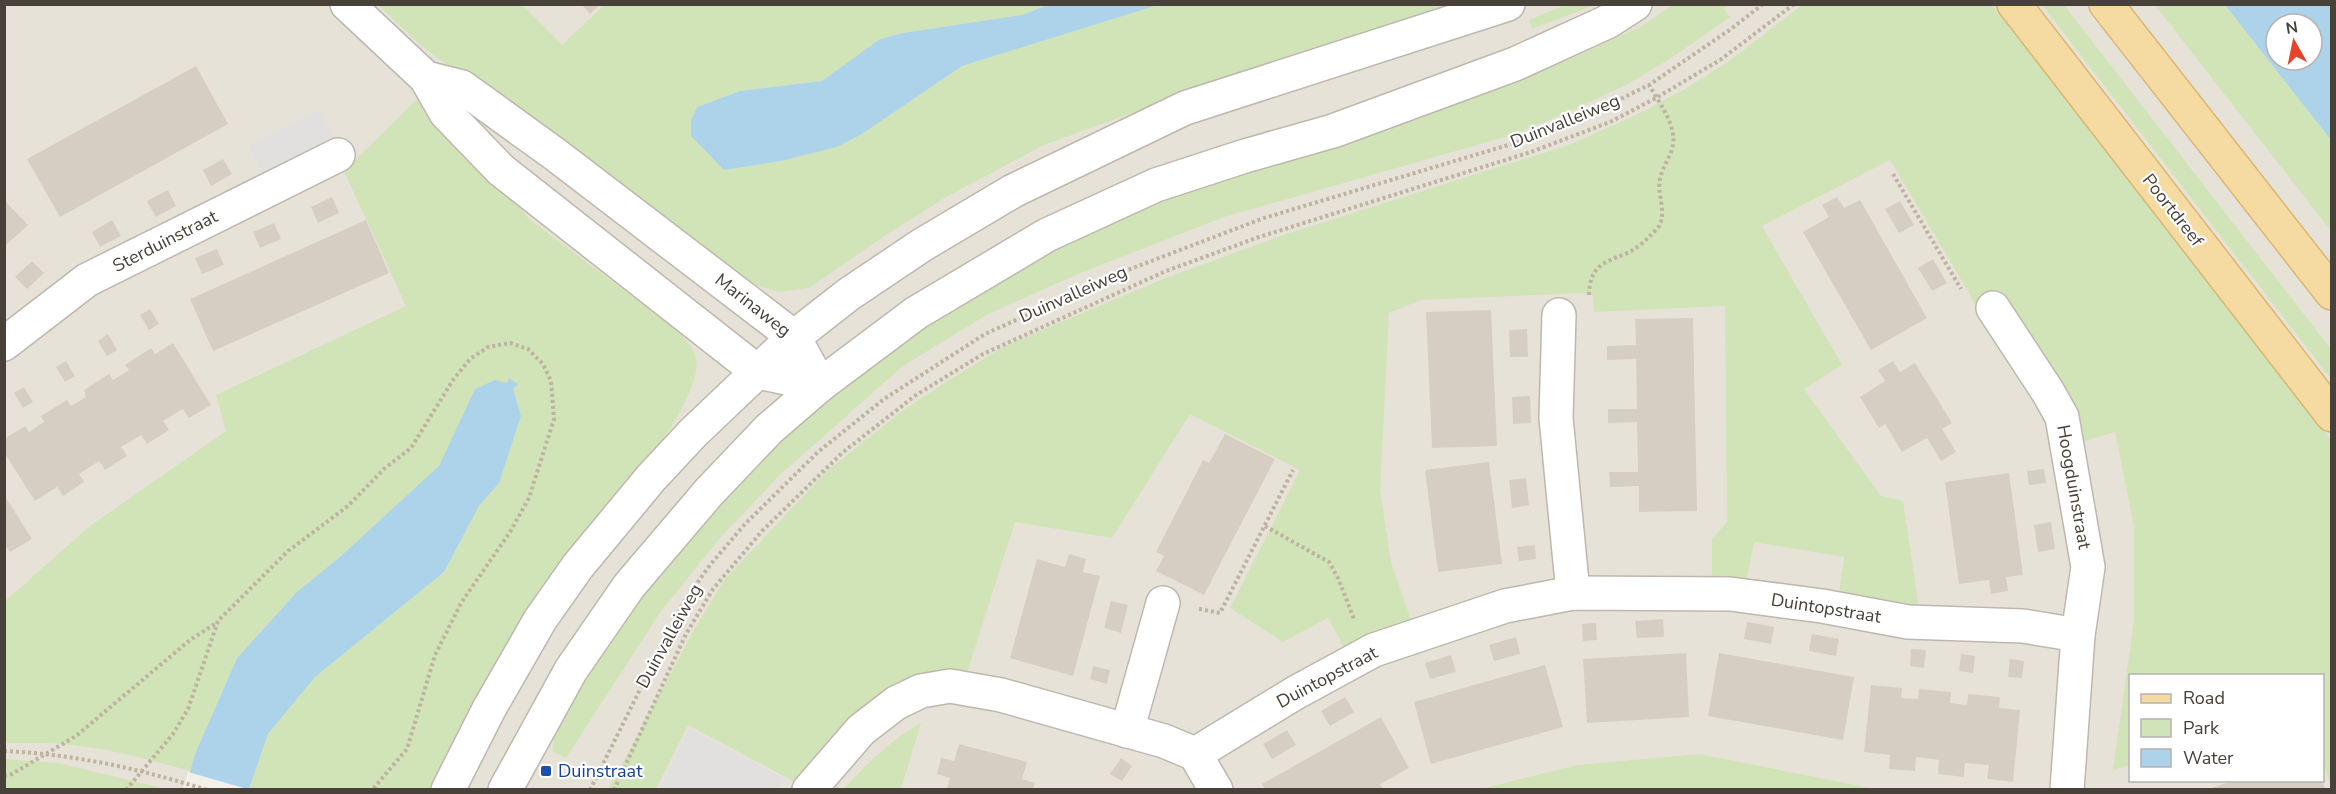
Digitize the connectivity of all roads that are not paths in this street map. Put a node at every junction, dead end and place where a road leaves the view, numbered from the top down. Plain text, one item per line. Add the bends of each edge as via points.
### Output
1 (347, 4) edge
2 (1508, 4) edge
3 (1635, 4) edge
4 (2014, 4) edge
5 (2106, 4) edge
6 (426, 78) junction
7 (338, 156) dead end
8 (2331, 292) edge
9 (1993, 308) road end
10 (1559, 315) road end
11 (794, 337) junction
12 (4, 344) edge
13 (758, 372) junction
14 (820, 386) junction
15 (2331, 415) edge
16 (1573, 593) junction
17 (1163, 603) road end
18 (2078, 634) junction
19 (1127, 731) junction
20 (1195, 754) junction
21 (448, 789) edge
22 (505, 789) edge
23 (809, 789) edge
24 (1216, 789) edge
25 (2067, 789) edge

1 - 6 street, Marinaweg
2 - 11 street via 1185,108 1013,191 922,244
3 - 14 street via 1607,22 1515,64 1333,130 1156,185 1047,235 916,313
4 - 15 main road, Poortdreef
5 - 8 main road
6 - 11 street, Marinaweg via 462,87
6 - 13 street, Marinaweg via 446,113 501,171
7 - 12 street, Sterduinstraat via 87,280
9 - 18 street, Hoogduinstraat via 2062,417 2088,567
10 - 16 street via 1556,418
11 - 13 street
11 - 14 street, Marinaweg
13 - 14 street, Marinaweg
13 - 21 street via 651,478 578,566 535,630
14 - 22 street via 769,429 629,586 571,670
16 - 18 street, Duintopstraat via 1730,594 1908,622 2023,626
16 - 20 street, Duintopstraat via 1505,606 1374,650
17 - 19 street
18 - 25 street, Hoogduinstraat
19 - 20 street
19 - 23 street via 971,690 950,686 921,691 861,730
20 - 24 street

